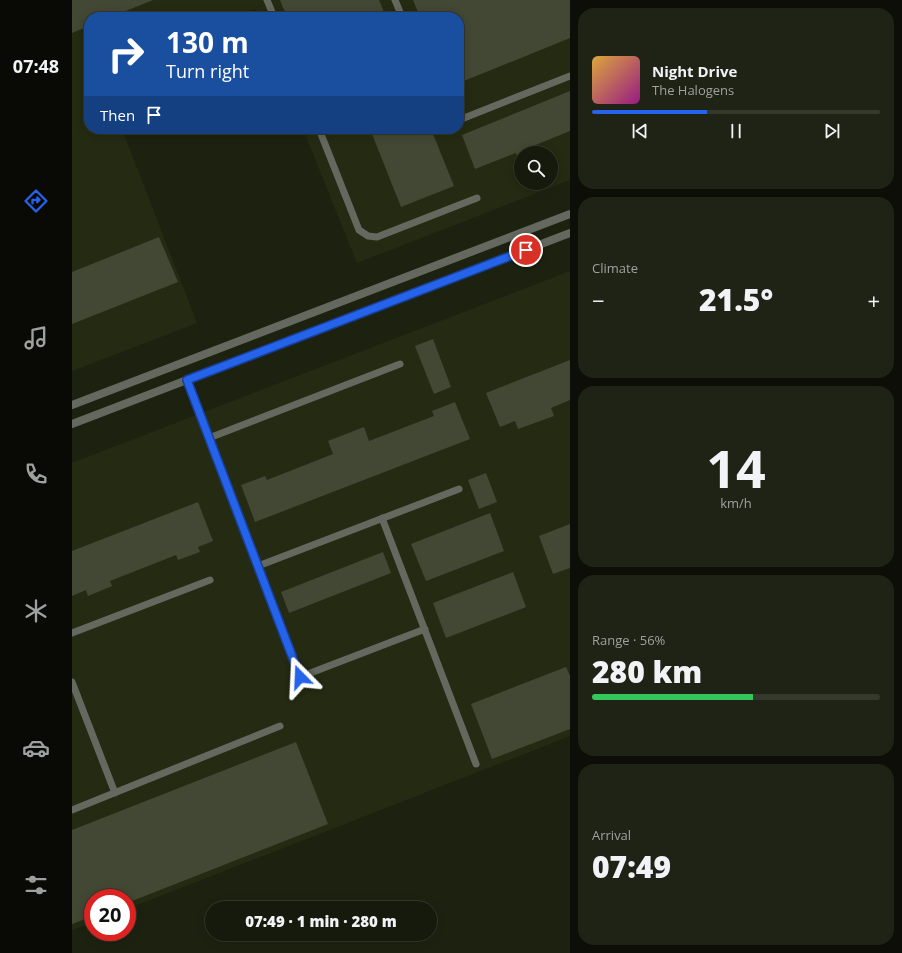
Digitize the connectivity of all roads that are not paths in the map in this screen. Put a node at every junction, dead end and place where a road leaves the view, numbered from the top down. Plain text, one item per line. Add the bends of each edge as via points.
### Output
1 (267, 0) edge
2 (395, 0) edge
3 (272, 12) edge
4 (400, 12) edge
5 (570, 76) edge
6 (464, 118) edge
7 (321, 134) edge
8 (477, 198) dead end
9 (570, 214) edge
10 (570, 233) edge
11 (400, 364) dead end
12 (187, 380) junction
13 (72, 406) edge
14 (72, 424) edge
15 (209, 438) junction
16 (459, 489) dead end
17 (382, 518) junction
18 (258, 566) junction
19 (210, 580) dead end
20 (425, 629) junction
21 (72, 633) edge
22 (72, 682) edge
23 (280, 726) dead end
24 (476, 764) dead end
25 (115, 793) junction
26 (72, 810) edge

1 - 3 lane
2 - 4 lane
5 - 6 lane
7 - 8 lane via 359,230 368,236 377,237
9 - 13 street
10 - 12 street
11 - 15 lane
12 - 14 street
12 - 15 lane
15 - 18 lane
16 - 17 lane
17 - 18 lane
17 - 20 lane
18 - 20 lane via 300,677
19 - 21 lane
20 - 24 lane
22 - 25 lane
23 - 25 lane
25 - 26 lane

